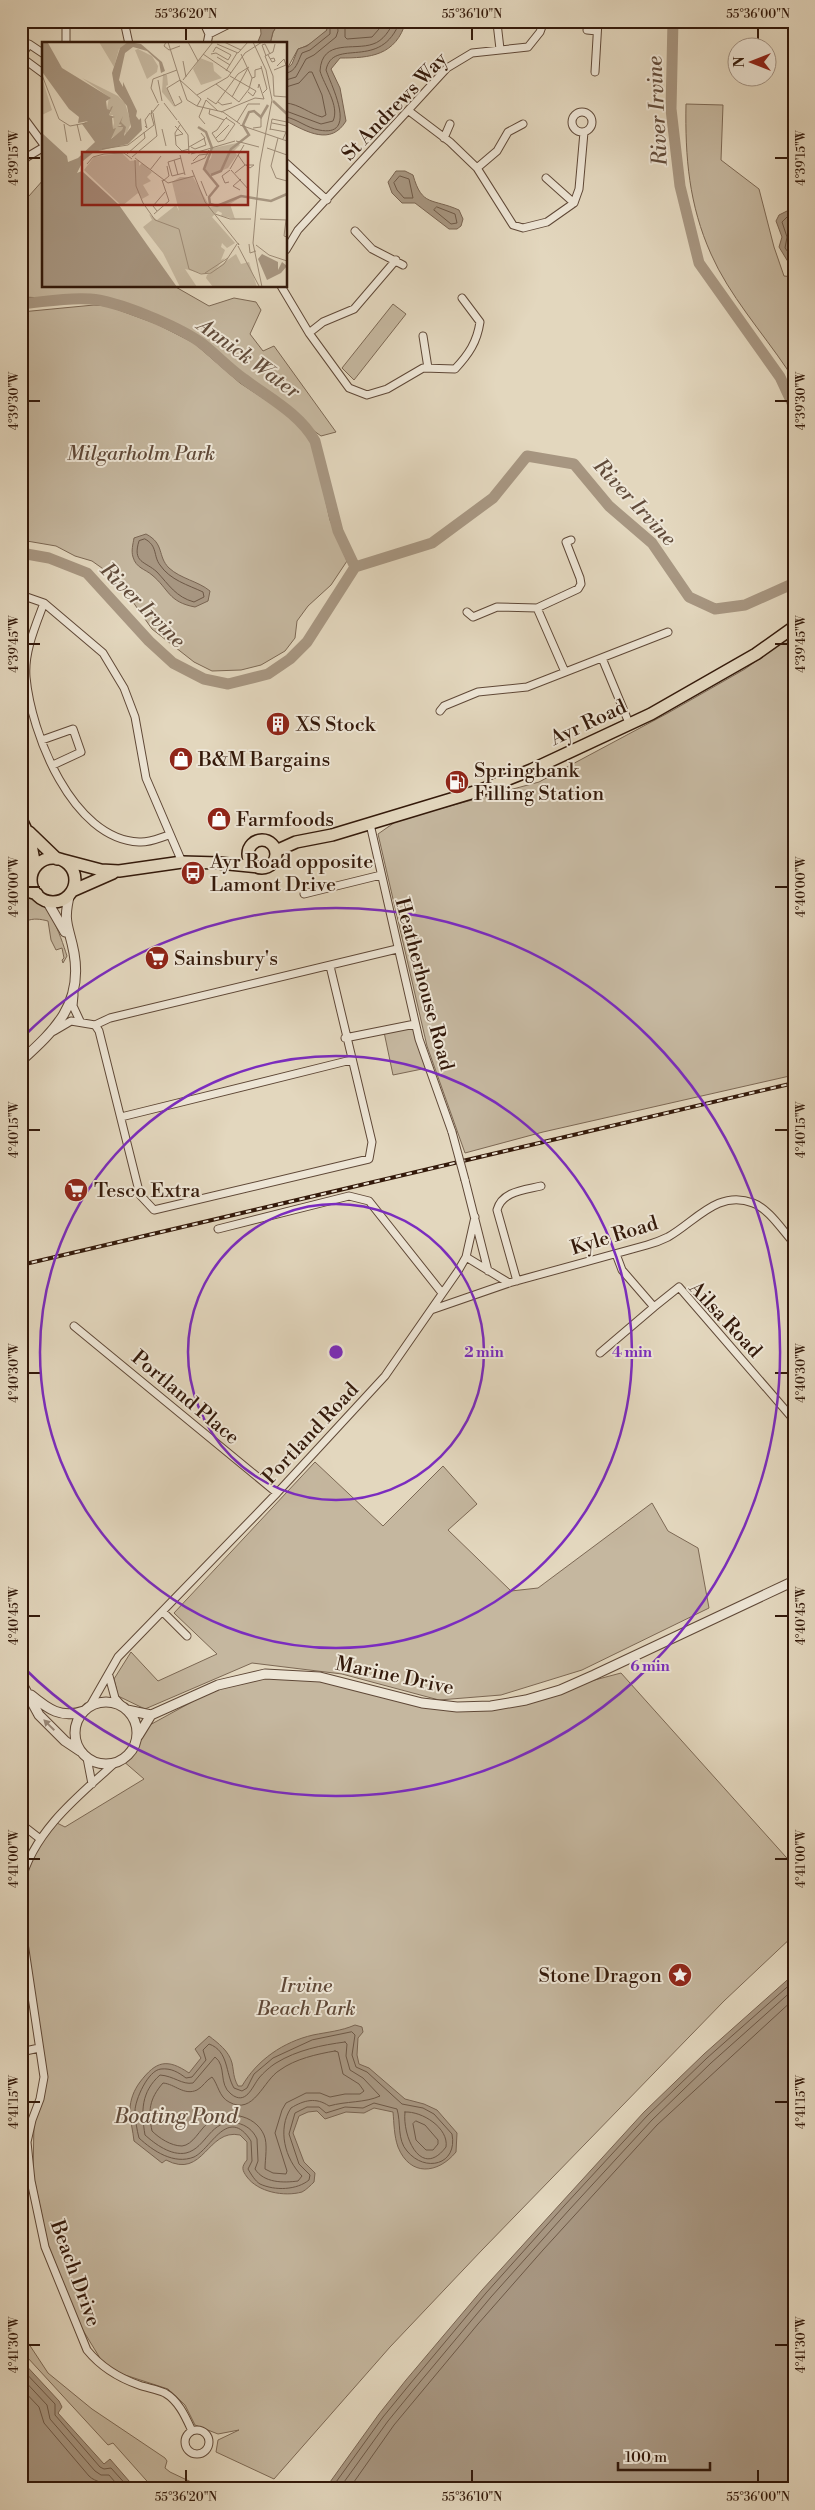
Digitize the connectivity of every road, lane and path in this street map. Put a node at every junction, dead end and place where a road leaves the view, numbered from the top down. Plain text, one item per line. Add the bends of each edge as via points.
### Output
1 (66, 21) edge
2 (124, 21) edge
3 (203, 21) edge
4 (235, 21) edge
5 (544, 21) edge
6 (598, 21) edge
7 (497, 23) dead end
8 (587, 30) dead end
9 (597, 31) junction
10 (209, 34) junction
11 (66, 42) edge
12 (129, 42) edge
13 (207, 42) edge
14 (500, 49) junction
15 (42, 53) edge
16 (21, 57) edge
17 (595, 72) dead end
18 (42, 73) edge
19 (408, 111) junction
20 (21, 114) edge
21 (450, 124) dead end
22 (523, 124) dead end
23 (584, 132) dead end
24 (444, 138) junction
25 (42, 143) edge
26 (42, 147) edge
27 (21, 164) edge
28 (288, 165) edge
29 (476, 168) junction
30 (546, 178) dead end
31 (327, 200) junction
32 (574, 203) junction
33 (355, 231) dead end
34 (288, 247) edge
35 (396, 260) junction
36 (403, 265) dead end
37 (282, 288) edge
38 (462, 298) dead end
39 (309, 333) junction
40 (423, 336) dead end
41 (428, 368) junction
42 (571, 540) dead end
43 (21, 595) edge
44 (44, 603) junction
45 (537, 608) junction
46 (467, 612) dead end
47 (794, 627) edge
48 (668, 632) dead end
49 (602, 658) junction
50 (565, 672) junction
51 (440, 711) dead end
52 (629, 723) junction
53 (42, 740) junction
54 (53, 765) junction
55 (21, 819) edge
56 (370, 824) junction
57 (29, 832) junction
58 (168, 835) junction
59 (268, 842) junction
60 (296, 842) junction
61 (276, 851) junction
62 (249, 852) junction
63 (60, 859) junction
64 (177, 863) junction
65 (218, 863) junction
66 (259, 867) junction
67 (33, 871) junction
68 (119, 871) junction
69 (381, 875) junction
70 (21, 881) edge
71 (21, 889) edge
72 (71, 892) junction
73 (304, 894) dead end
74 (42, 898) junction
75 (72, 945) junction
76 (397, 949) junction
77 (330, 966) junction
78 (74, 986) junction
79 (80, 1021) junction
80 (415, 1024) junction
81 (95, 1025) junction
82 (51, 1032) junction
83 (346, 1038) junction
84 (351, 1060) junction
85 (21, 1061) edge
86 (121, 1117) junction
87 (465, 1180) joint
88 (541, 1186) dead end
89 (475, 1217) junction
90 (218, 1229) dead end
91 (794, 1243) edge
92 (616, 1254) junction
93 (466, 1257) junction
94 (488, 1271) junction
95 (517, 1281) junction
96 (508, 1283) junction
97 (442, 1293) junction
98 (654, 1307) junction
99 (431, 1310) junction
100 (74, 1326) dead end
101 (600, 1353) dead end
102 (794, 1420) edge
103 (277, 1493) junction
104 (794, 1581) edge
105 (163, 1612) junction
106 (187, 1636) dead end
107 (109, 1675) junction
108 (21, 1682) edge
109 (27, 1692) junction
110 (87, 1708) junction
111 (124, 1708) junction
112 (151, 1715) junction
113 (136, 1743) junction
114 (83, 1754) junction
115 (115, 1763) junction
116 (92, 1784) junction
117 (21, 1824) edge
118 (39, 1838) junction
119 (21, 1882) edge
120 (21, 1923) edge
121 (39, 2048) junction
122 (21, 2052) edge
123 (24, 2142) edge
124 (192, 2431) dead end

1 - 11 street
2 - 12 street
3 - 10 street
4 - 10 street
5 - 14 street, St Andrews Way via 528,48
6 - 9 street
7 - 14 street
8 - 9 street
9 - 17 street
10 - 13 street
14 - 19 street, St Andrews Way via 472,53 447,68
15 - 16 street via 29,44
16 - 18 street
19 - 24 street
19 - 31 street, St Andrews Way
20 - 25 street
21 - 24 street
22 - 29 street via 508,132 497,151
23 - 32 street via 579,190
24 - 29 street
26 - 27 street
28 - 31 street
29 - 32 street via 513,225 523,228 547,222
30 - 32 street
31 - 34 street, St Andrews Way via 298,230
33 - 35 street via 372,248
35 - 36 street
35 - 39 street via 354,309 323,322
37 - 39 street
38 - 41 street via 480,322 478,337 468,355 455,368
39 - 41 street via 348,388 367,395
40 - 41 street
42 - 45 street via 566,542 581,584 578,589
43 - 44 street
44 - 53 street via 28,652 26,677 33,715
44 - 58 street via 103,654 124,688 135,717 146,778
45 - 46 street via 497,606 473,617
45 - 50 street
47 - 52 main road, Ayr Road via 756,654 651,714
48 - 49 street
49 - 50 street
49 - 52 street
50 - 51 street via 527,687 478,692 444,706
52 - 56 main road, Ayr Road via 481,790
53 - 54 street
53 - 54 street via 73,729 81,752
54 - 58 street via 78,808 107,832 142,843
55 - 57 main road
56 - 60 main road, Ayr Road
56 - 69 street, Heatherhouse Road
57 - 63 main road
57 - 67 main road via 34,854
58 - 64 street
59 - 60 main road, Ayr Road
59 - 61 main road
59 - 62 main road via 256,842
60 - 61 main road, Ayr Road
61 - 66 main road via 273,863
62 - 65 main road
62 - 66 main road via 250,860
63 - 67 main road via 44,860
63 - 68 main road via 101,870
63 - 72 main road via 74,873
64 - 65 main road
64 - 68 main road
65 - 66 main road
67 - 70 main road
67 - 74 main road via 33,888
68 - 72 main road
69 - 73 street
69 - 76 street, Heatherhouse Road
71 - 74 main road
72 - 74 main road via 60,900
72 - 75 street via 64,913
74 - 75 street
75 - 78 street
76 - 77 street
76 - 80 street, Heatherhouse Road
77 - 81 street via 110,1018
77 - 83 street
78 - 79 street via 73,1006
78 - 82 street via 64,1017
79 - 81 street
79 - 82 street via 72,1021
80 - 83 street
80 - 87 street, Heatherhouse Road, bridge
81 - 86 street
82 - 85 street
83 - 84 street
84 - 86 street
84 - 86 street via 372,1142 368,1158 154,1210 140,1195
87 - 89 street, Portland Road
88 - 95 street via 505,1195 499,1202 497,1210
89 - 93 street, Portland Road
89 - 94 street
90 - 97 street via 349,1196 368,1201
91 - 92 street, Kyle Road via 769,1214 754,1203 734,1198 715,1204 668,1237
92 - 95 street, Kyle Road
92 - 98 street via 622,1270
93 - 94 street
93 - 97 street, Portland Road
94 - 96 street
95 - 96 street, Kyle Road
96 - 99 street, Kyle Road
97 - 99 street, Portland Road
98 - 101 street
98 - 102 street, Ailsa Road via 679,1287
99 - 103 street, Portland Road via 385,1376
100 - 103 street, Portland Place
103 - 105 street, Portland Road
104 - 112 street, Marine Drive via 594,1675 526,1700 491,1706 448,1706 422,1703 320,1677 265,1674 218,1685
105 - 106 street
105 - 107 street, Portland Road via 118,1657
107 - 110 street, Portland Road
107 - 111 street via 115,1698
108 - 109 street
109 - 110 street via 55,1713 76,1714
114 -> 109 street via 39,1716
110 - 111 street via 112,1702
110 - 114 street via 76,1725 75,1736
111 - 112 street
111 - 113 street via 136,1722
112 - 113 street via 139,1732
113 - 115 street via 131,1752
114 - 115 street via 100,1764
114 - 116 street
115 - 116 street
116 - 118 street
117 - 118 street
118 - 119 street
120 - 121 street, Beach Drive
121 - 122 street
121 - 123 street, Beach Drive via 44,2077 40,2099
123 - 124 street, Beach Drive via 45,2247 87,2350 112,2372 136,2385 165,2393 181,2410

